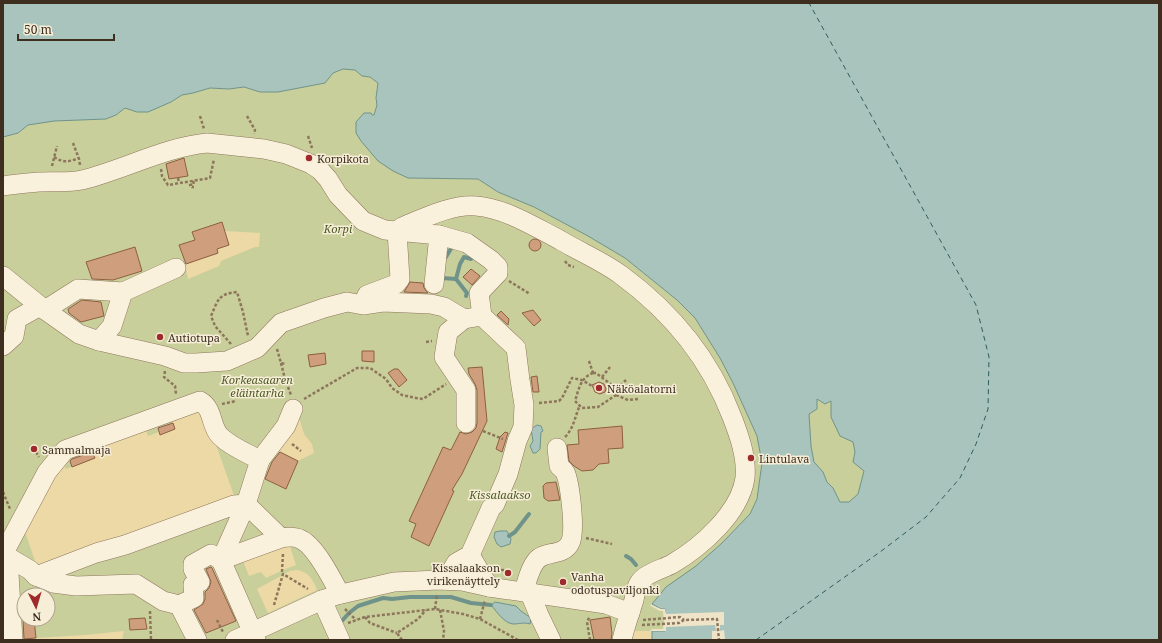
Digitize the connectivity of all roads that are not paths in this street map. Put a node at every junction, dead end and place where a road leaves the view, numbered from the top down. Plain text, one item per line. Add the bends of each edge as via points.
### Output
1 (3, 186) edge
2 (397, 231) junction
3 (439, 235) junction
4 (176, 268) dead end
5 (3, 276) edge
6 (434, 284) dead end
7 (123, 292) junction
8 (363, 305) junction
9 (43, 308) junction
10 (473, 317) junction
11 (10, 323) edge
12 (99, 341) junction
13 (3, 346) edge
14 (297, 404) road end
15 (475, 427) road end
16 (557, 448) road end
17 (260, 460) junction
18 (246, 504) junction
19 (281, 538) junction
20 (6, 551) edge
21 (470, 555) junction
22 (222, 560) junction
23 (36, 576) junction
24 (441, 587) junction
25 (487, 592) junction
26 (530, 592) junction
27 (340, 594) junction
28 (318, 596) junction
29 (179, 605) junction
30 (626, 624) edge
31 (338, 634) edge
32 (254, 636) edge
33 (13, 640) edge
34 (197, 640) edge
35 (235, 640) edge
36 (551, 640) edge

1 - 2 lane via 82,180 198,144 264,149 311,164 320,170 338,195 363,221 385,230
2 - 3 lane
2 - 8 lane via 400,279 396,284 367,295
2 - 30 lane via 460,206 476,206 508,214 621,274 670,318 700,355 728,407 743,451 745,478 734,506 708,538 691,552 639,582
3 - 6 lane
3 - 10 lane via 467,243 498,267 497,274 479,293
4 - 7 lane
5 - 9 lane
7 - 9 lane via 78,289
7 - 12 lane via 112,326
8 - 10 lane via 382,302 431,304
8 - 12 lane via 347,302 281,323 257,348 227,361 184,363 165,356
9 - 11 lane
9 - 12 lane via 79,334
10 - 15 lane via 448,332 444,357 466,390
10 - 21 lane via 516,348 525,411 523,427 508,474
11 - 13 lane via 14,336
14 - 17 lane via 286,426
16 - 26 lane via 558,466 565,471 569,488 572,535 570,543 563,550 542,556 536,561 526,584
17 - 18 lane
17 - 20 lane via 231,445 219,435 210,410 200,401 65,450 47,472
18 - 19 lane
18 - 22 lane
18 - 23 lane via 234,505
19 - 22 lane
19 - 27 lane via 300,539 309,546
20 - 23 lane
20 - 33 lane
21 - 24 lane via 456,564
21 - 25 lane
22 - 29 lane via 211,554 193,564 200,582 193,585 194,598
22 - 32 lane
23 - 29 lane via 76,586 136,584 163,601
24 - 25 lane via 462,581
24 - 27 lane via 394,582
25 - 26 lane
26 - 30 lane via 606,604
26 - 36 lane
27 - 28 lane
28 - 31 lane
28 - 32 lane
29 - 34 lane
32 - 35 lane

